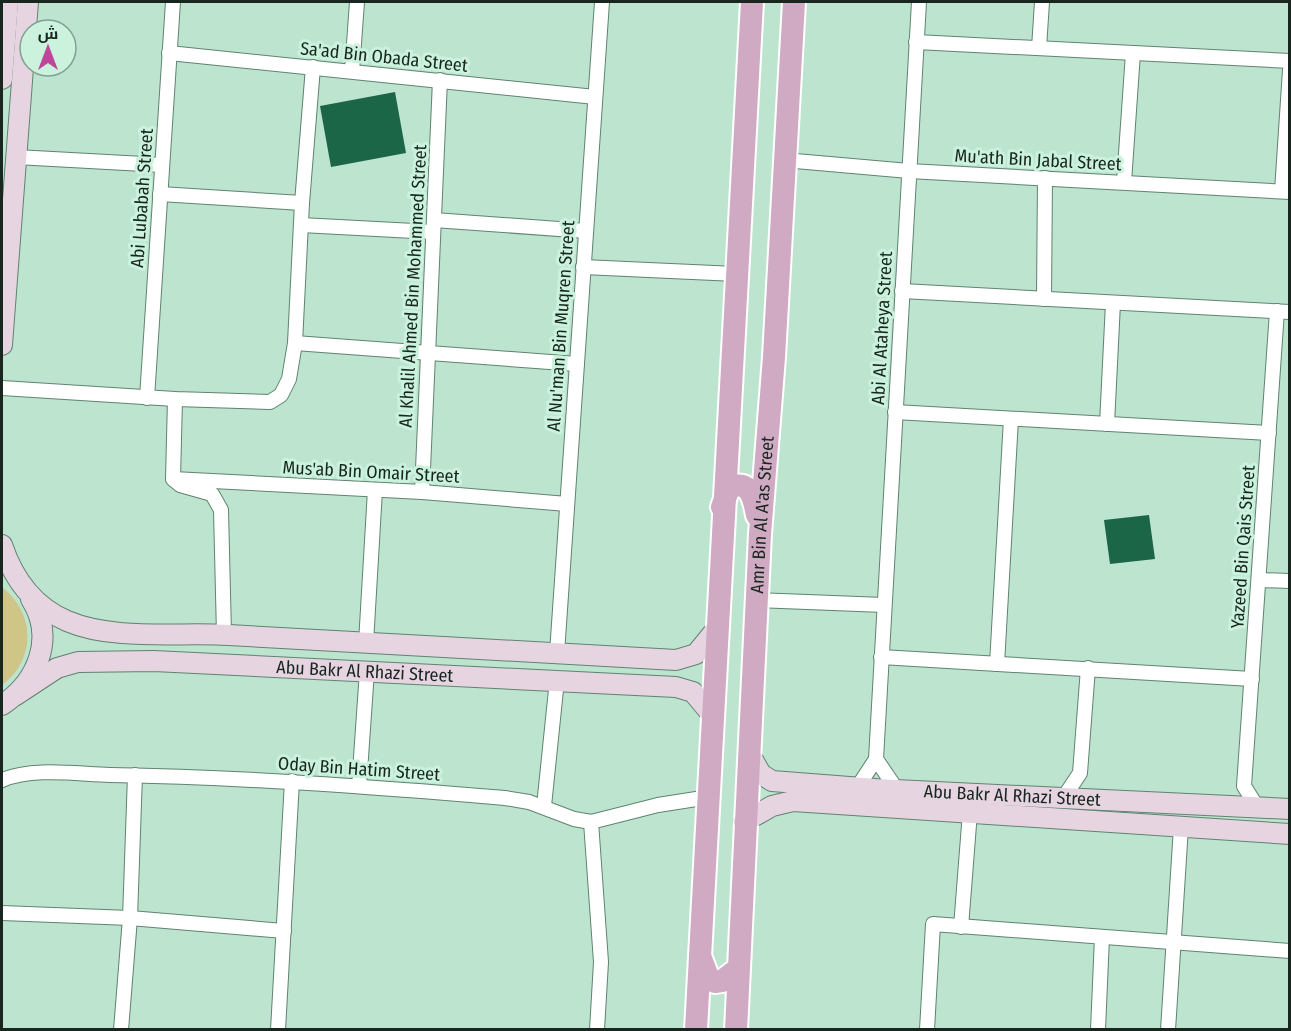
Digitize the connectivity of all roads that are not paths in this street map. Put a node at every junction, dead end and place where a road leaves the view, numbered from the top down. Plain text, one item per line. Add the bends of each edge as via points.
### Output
1 (8, 2) edge
2 (28, 2) edge
3 (173, 2) edge
4 (357, 2) edge
5 (602, 2) edge
6 (752, 2) edge
7 (794, 2) edge
8 (919, 2) edge
9 (1042, 2) edge
10 (916, 42) junction
11 (1039, 48) junction
12 (170, 52) junction
13 (1133, 53) junction
14 (1290, 62) edge
15 (313, 67) junction
16 (1290, 70) edge
17 (351, 71) junction
18 (2, 79) edge
19 (440, 80) junction
20 (595, 96) junction
21 (15, 157) junction
22 (784, 160) junction
23 (162, 165) junction
24 (909, 171) junction
25 (1045, 178) junction
26 (1124, 182) junction
27 (1286, 191) edge
28 (160, 194) junction
29 (302, 203) junction
30 (301, 225) junction
31 (433, 226) junction
32 (586, 231) junction
33 (584, 267) junction
34 (736, 274) junction
35 (902, 291) junction
36 (1044, 299) junction
37 (1113, 303) junction
38 (1283, 311) edge
39 (295, 343) junction
40 (2, 345) edge
41 (428, 352) junction
42 (577, 364) junction
43 (2, 388) edge
44 (147, 398) junction
45 (175, 399) junction
46 (895, 412) junction
47 (1011, 418) junction
48 (1107, 424) junction
49 (1269, 433) junction
50 (173, 479) junction
51 (375, 490) junction
52 (422, 492) junction
53 (567, 504) junction
54 (723, 507) junction
55 (760, 534) junction
56 (2, 545) edge
57 (2, 572) edge
58 (1259, 580) junction
59 (1290, 581) edge
60 (26, 592) junction
61 (758, 600) junction
62 (884, 605) junction
63 (718, 627) junction
64 (224, 635) junction
65 (366, 643) junction
66 (557, 653) junction
67 (880, 657) junction
68 (997, 664) junction
69 (1088, 669) junction
70 (367, 671) junction
71 (1252, 679) junction
72 (557, 680) junction
73 (9, 700) edge
74 (712, 716) junction
75 (749, 753) junction
76 (876, 759) junction
77 (1080, 773) junction
78 (135, 775) junction
79 (2, 780) edge
80 (292, 781) junction
81 (359, 786) junction
82 (1244, 786) junction
83 (857, 788) junction
84 (897, 790) junction
85 (709, 797) junction
86 (1064, 797) junction
87 (1096, 798) junction
88 (1227, 805) junction
89 (544, 806) junction
90 (1257, 807) junction
91 (1290, 809) edge
92 (970, 812) junction
93 (591, 822) junction
94 (744, 822) junction
95 (1180, 827) junction
96 (1290, 834) edge
97 (2, 913) edge
98 (130, 918) junction
99 (961, 927) junction
100 (284, 931) junction
101 (1102, 937) junction
102 (1174, 942) junction
103 (699, 951) junction
104 (1290, 951) edge
105 (739, 968) junction
106 (122, 1029) edge
107 (278, 1029) edge
108 (597, 1029) edge
109 (696, 1029) edge
110 (736, 1029) edge
111 (927, 1029) edge
112 (1098, 1029) edge
113 (1168, 1029) edge

1 - 18 street
2 - 21 street
3 - 12 street, Abi Lubabah Street
4 - 17 street
5 - 20 street, Al Nu'man Bin Muqren Street
6 - 34 main road
7 - 22 main road, Amr Bin Al A'as Street
8 - 10 street, Abi Al Ataheya Street
9 - 11 street
10 - 11 street
10 - 24 street, Abi Al Ataheya Street
11 - 13 street
12 - 15 street, Sa'ad Bin Obada Street
12 - 23 street, Abi Lubabah Street
13 - 14 street
13 - 26 street
15 - 17 street, Sa'ad Bin Obada Street
15 - 29 street
16 - 27 street
17 - 19 street, Sa'ad Bin Obada Street
19 - 20 street, Sa'ad Bin Obada Street
19 - 31 street, Al Khalil Ahmed Bin Mohammed Street
20 - 32 street, Al Nu'man Bin Muqren Street
21 - 23 street
21 - 40 street
22 - 24 street, Mu'ath Bin Jabal Street
22 - 55 main road, Amr Bin Al A'as Street
23 - 28 street, Abi Lubabah Street
24 - 25 street, Mu'ath Bin Jabal Street
24 - 35 street, Abi Al Ataheya Street
25 - 26 street, Mu'ath Bin Jabal Street
25 - 36 street
26 - 27 street, Mu'ath Bin Jabal Street
28 - 29 street
28 - 44 street, Abi Lubabah Street
29 - 30 street
30 - 31 street
30 - 39 street
31 - 32 street
31 - 41 street, Al Khalil Ahmed Bin Mohammed Street
32 - 33 street, Al Nu'man Bin Muqren Street
33 - 34 street
33 - 42 street, Al Nu'man Bin Muqren Street
34 - 54 main road
35 - 36 street
35 - 46 street, Abi Al Ataheya Street
36 - 37 street
37 - 38 street
37 - 48 street
38 - 49 street, Yazeed Bin Qais Street
39 - 41 street
39 - 45 street via 289,379 281,394 270,402
41 - 42 street
41 - 52 street, Al Khalil Ahmed Bin Mohammed Street
42 - 53 street, Al Nu'man Bin Muqren Street
43 - 44 street
44 - 45 street
45 - 50 street
46 - 47 street
46 - 62 street, Abi Al Ataheya Street
47 - 48 street
47 - 68 street
48 - 49 street
49 - 58 street, Yazeed Bin Qais Street
50 - 51 street, Mus'ab Bin Omair Street
50 - 64 street via 180,485 204,489 219,501
51 - 52 street, Mus'ab Bin Omair Street
51 - 65 street
52 - 53 street, Mus'ab Bin Omair Street
53 - 66 street, Al Nu'man Bin Muqren Street
54 - 55 main road via 729,488 736,485 750,489
54 - 63 main road
55 - 61 main road, Amr Bin Al A'as Street
56 - 60 street
57 - 60 street, Abu Bakr Al Rhazi Street
58 - 59 street
58 - 71 street, Yazeed Bin Qais Street
60 - 64 street, Abu Bakr Al Rhazi Street via 53,614 100,631
60 - 73 street via 40,621 41,653 36,669
61 - 62 street
61 - 75 main road, Amr Bin Al A'as Street
62 - 67 street, Abi Al Ataheya Street
63 - 66 street, Abu Bakr Al Rhazi Street via 696,654 676,660
63 - 74 main road
64 - 65 street, Abu Bakr Al Rhazi Street
65 - 66 street, Abu Bakr Al Rhazi Street
67 - 68 street
67 - 76 street, Abi Al Ataheya Street
68 - 69 street
69 - 71 street
69 - 77 street
70 - 72 street, Abu Bakr Al Rhazi Street
70 - 73 street, Abu Bakr Al Rhazi Street via 154,661 78,662 57,668
70 - 81 street
71 - 82 street, Yazeed Bin Qais Street
72 - 74 street, Abu Bakr Al Rhazi Street via 676,687 693,692
72 - 89 street
74 - 85 main road
75 - 83 street, Abu Bakr Al Rhazi Street via 761,774 772,781
75 - 94 main road, Amr Bin Al A'as Street
76 - 83 street
76 - 84 street
77 - 86 street
77 - 87 street
78 - 79 street, Oday Bin Hatim Street via 34,774
78 - 80 street, Oday Bin Hatim Street
78 - 98 street
80 - 81 street, Oday Bin Hatim Street
80 - 100 street
81 - 89 street, Oday Bin Hatim Street via 505,798
82 - 88 street
82 - 90 street
83 - 84 street, Abu Bakr Al Rhazi Street
84 - 86 street, Abu Bakr Al Rhazi Street
85 - 93 street, Oday Bin Hatim Street
85 - 103 main road
86 - 87 street, Abu Bakr Al Rhazi Street
87 - 88 street, Abu Bakr Al Rhazi Street
88 - 90 street, Abu Bakr Al Rhazi Street
89 - 93 street, Oday Bin Hatim Street
90 - 91 street, Abu Bakr Al Rhazi Street
92 - 94 street, Abu Bakr Al Rhazi Street via 793,801 772,806
92 - 95 street, Abu Bakr Al Rhazi Street
92 - 99 street
93 - 108 street via 602,962
94 - 105 main road, Amr Bin Al A'as Street
95 - 96 street, Abu Bakr Al Rhazi Street
95 - 102 street
97 - 98 street
98 - 100 street
98 - 106 street
99 - 101 street
99 - 111 street via 933,924
100 - 107 street
101 - 102 street
101 - 112 street
102 - 104 street
102 - 113 street
103 - 105 main road via 708,977 715,982 723,981
103 - 109 main road
105 - 110 main road, Amr Bin Al A'as Street

